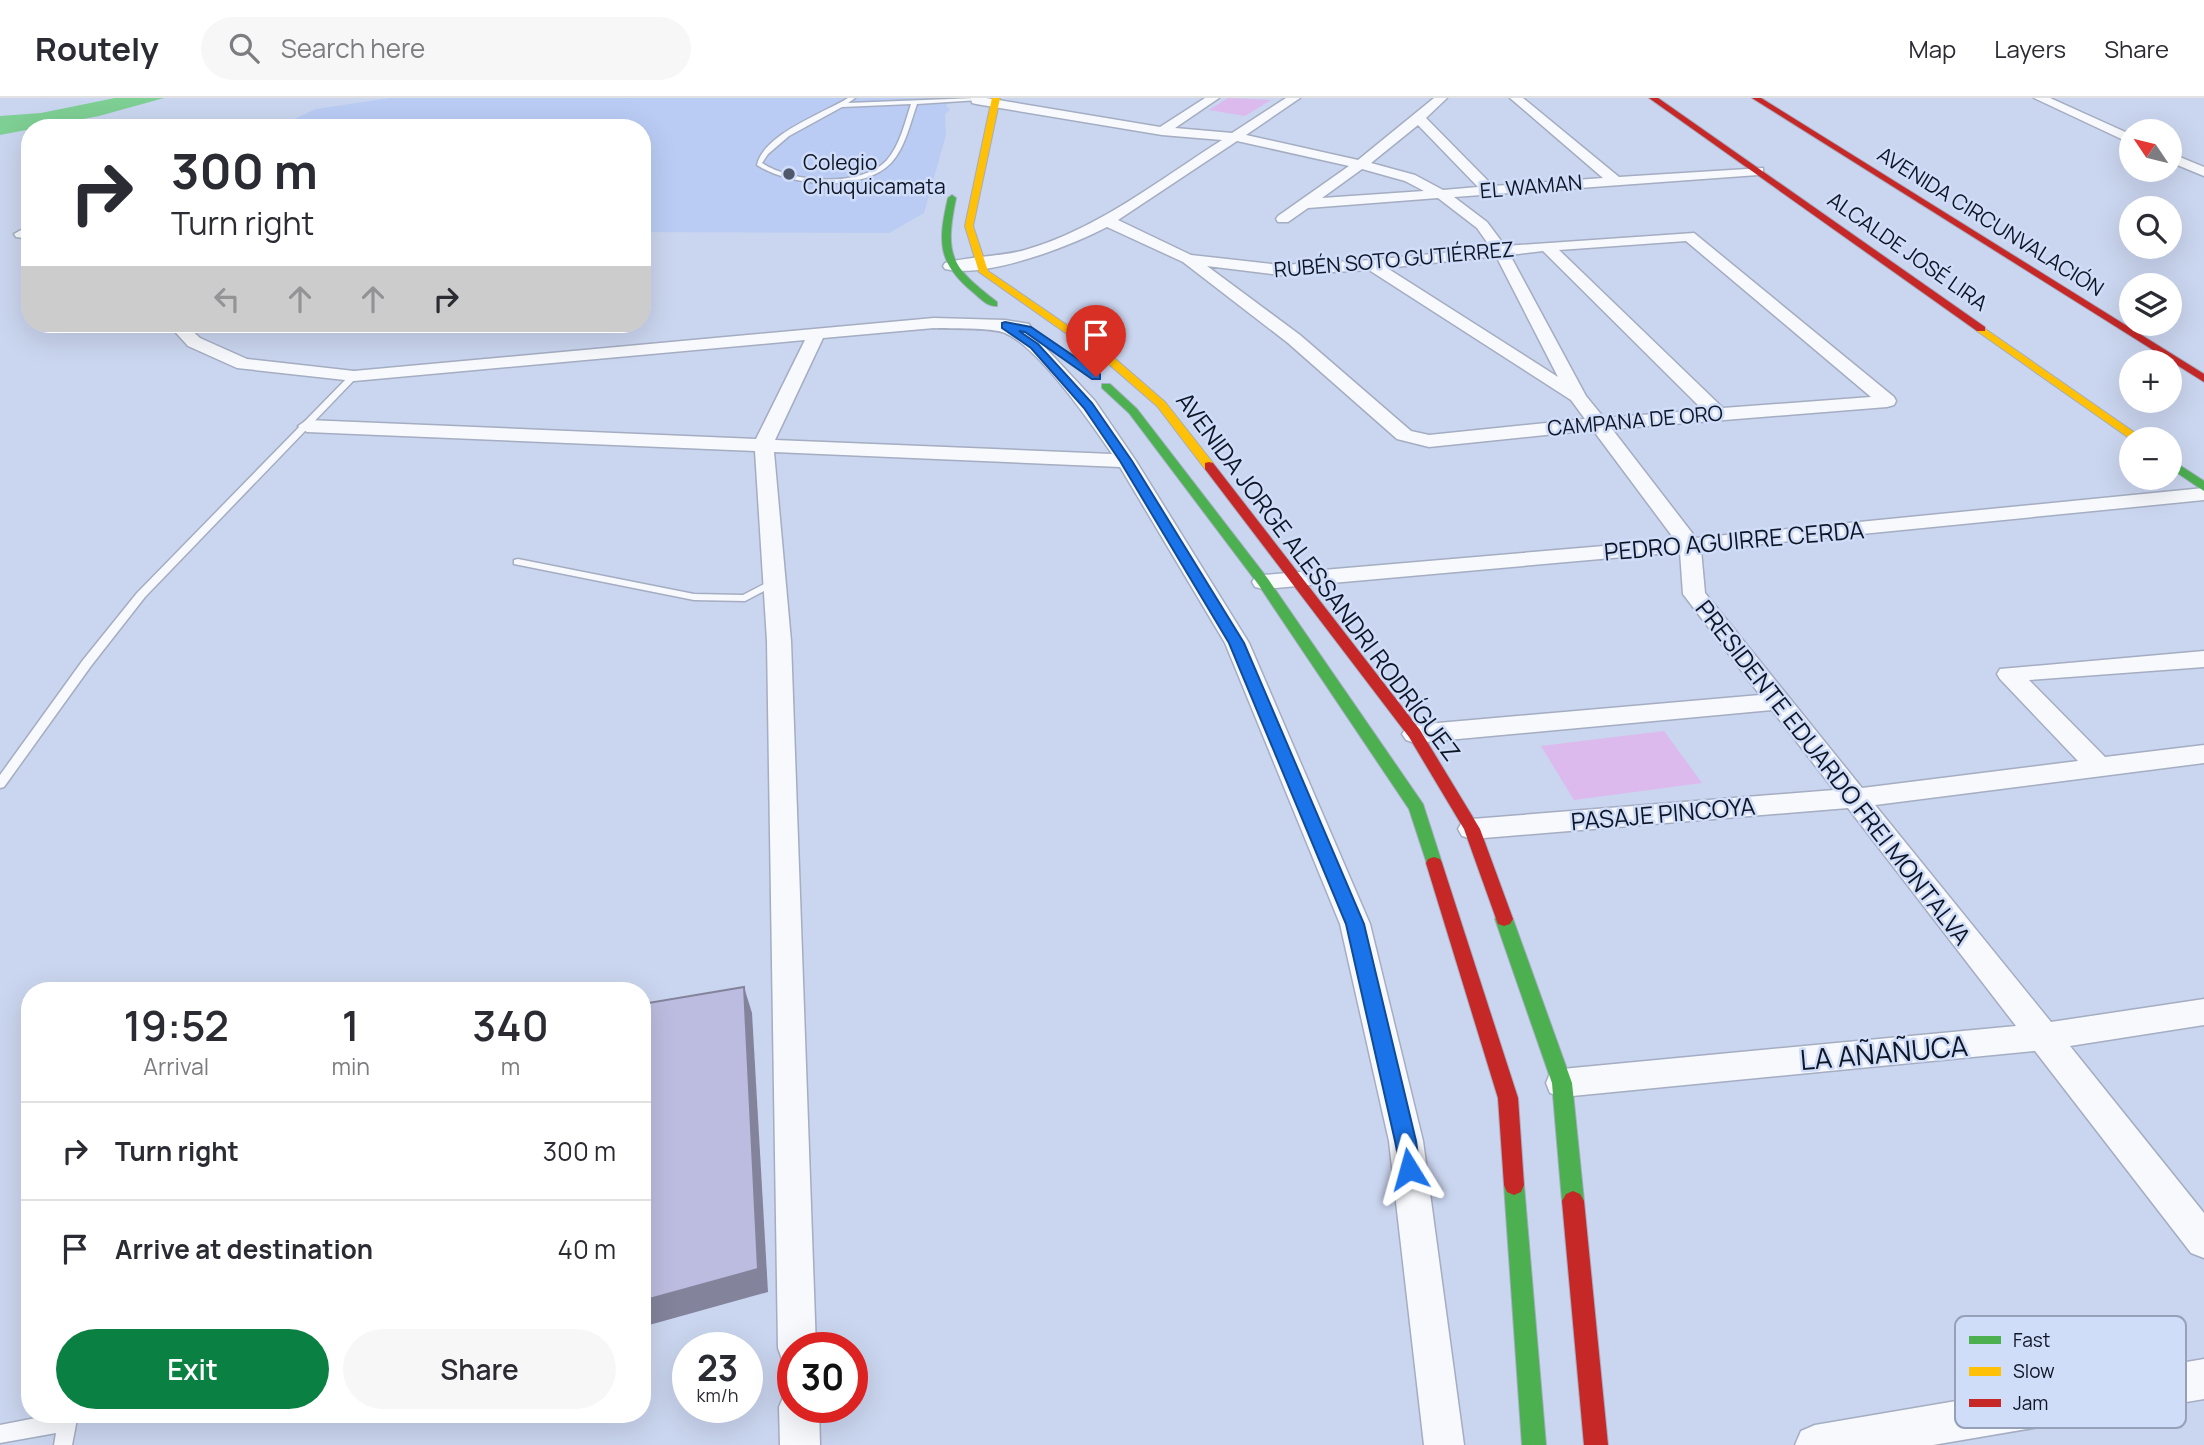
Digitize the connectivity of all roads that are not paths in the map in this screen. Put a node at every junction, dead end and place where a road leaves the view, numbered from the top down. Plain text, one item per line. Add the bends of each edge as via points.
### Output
1 (852, 98) edge
2 (1056, 98) edge
3 (1213, 98) edge
4 (1294, 98) edge
5 (1441, 98) edge
6 (1516, 98) edge
7 (1653, 98) edge
8 (1756, 98) edge
9 (2040, 98) edge
10 (914, 103) junction
11 (984, 103) edge
12 (841, 105) junction
13 (1740, 105) dead end
14 (1036, 109) junction
15 (1419, 119) junction
16 (1162, 131) junction
17 (2119, 134) edge
18 (1236, 137) junction
19 (2182, 162) edge
20 (1360, 164) junction
21 (1758, 171) junction
22 (2204, 172) edge
23 (957, 176) dead end
24 (1614, 180) junction
25 (1488, 189) junction
26 (1871, 190) dead end
27 (1441, 194) junction
28 (1303, 205) junction
29 (1283, 219) dead end
30 (1107, 222) junction
31 (1689, 236) joint
32 (1547, 246) junction
33 (1500, 250) junction
34 (1188, 259) junction
35 (980, 265) junction
36 (1372, 265) junction
37 (951, 266) junction
38 (1016, 327) junction
39 (186, 333) edge
40 (817, 333) junction
41 (1062, 353) dead end
42 (354, 376) junction
43 (1096, 377) dead end
44 (2204, 379) edge
45 (1577, 397) junction
46 (1717, 413) junction
47 (1598, 425) junction
48 (307, 426) junction
49 (2120, 427) edge
50 (764, 444) junction
51 (1126, 461) junction
52 (2182, 471) edge
53 (2204, 487) edge
54 (2204, 494) edge
55 (1690, 545) junction
56 (518, 562) dead end
57 (1295, 580) junction
58 (1263, 582) junction
59 (775, 583) junction
60 (2204, 659) edge
61 (1778, 701) junction
62 (1415, 734) junction
63 (2204, 754) edge
64 (2099, 767) junction
65 (0, 784) edge
66 (1854, 798) junction
67 (1472, 829) junction
68 (2204, 1012) edge
69 (2042, 1037) junction
70 (1562, 1083) junction
71 (2204, 1241) edge
72 (797, 1332) edge
73 (2204, 1379) edge
74 (2186, 1382) edge
75 (1955, 1421) edge
76 (47, 1423) edge
77 (67, 1423) edge
78 (799, 1423) edge
79 (0, 1434) edge
80 (63, 1445) edge
81 (800, 1445) edge
82 (1444, 1445) edge
83 (1534, 1445) edge
84 (1596, 1445) edge
85 (1815, 1445) edge

1 - 12 lane
2 - 14 street
3 - 16 street
4 - 18 street
5 - 15 street
6 - 24 street
7 - 21 main road, ALCALDE JOSÉ LIRA
8 - 44 main road, AVENIDA CIRCUNVALACIÓN
9 - 17 street
10 - 11 lane
10 - 12 lane
10 - 12 lane via 897,153 867,175 817,181 767,172 759,164 763,153 778,141
11 - 14 street
11 - 35 main road via 969,226
13 - 26 main road, AVENIDA CIRCUNVALACIÓN
14 - 16 street
15 - 20 street
15 - 25 street
16 - 18 street
18 - 20 street
18 - 30 street
19 - 22 street
20 - 27 street via 1410,178
20 - 28 street
21 - 24 street, EL WAMAN
21 - 49 main road, ALCALDE JOSÉ LIRA
23 - 37 main road via 945,227
24 - 25 street, EL WAMAN
25 - 27 street, EL WAMAN
27 - 28 street, EL WAMAN
27 - 33 street via 1482,225
28 - 29 street
30 - 34 street, RUBÉN SOTO GUTIÉRREZ
30 - 35 street via 1076,239
31 - 32 street, RUBÉN SOTO GUTIÉRREZ
31 - 46 street, CAMPANA DE ORO via 1888,401
32 - 33 street, RUBÉN SOTO GUTIÉRREZ
32 - 46 street
33 - 36 street, RUBÉN SOTO GUTIÉRREZ
33 - 45 street
34 - 36 street, RUBÉN SOTO GUTIÉRREZ via 1280,271
34 - 47 street, CAMPANA DE ORO via 1294,339 1404,435 1429,441
35 - 37 street
35 - 57 main road, AVENIDA JORGE ALESSANDRI RODRÍGUEZ via 1108,358 1161,404
36 - 45 street
37 - 38 main road
38 - 40 street via 934,323
38 - 41 main road
38 - 51 street via 1088,405
39 - 42 street via 243,364
40 - 42 street
40 - 50 street
42 - 48 lane
43 - 58 main road, AVENIDA JORGE ALESSANDRI RODRÍGUEZ via 1133,411
45 - 47 street
46 - 47 street, CAMPANA DE ORO
47 - 55 street
48 - 50 street
48 - 65 lane via 141,596
50 - 51 street
50 - 59 street
51 - 82 street via 1237,643 1355,924 1406,1141
52 - 53 main road
54 - 55 street, PEDRO AGUIRRE CERDA
55 - 57 street, PEDRO AGUIRRE CERDA
55 - 61 street, PRESIDENTE EDUARDO FREI MONTALVA via 1693,594
56 - 59 lane via 694,597 745,598
57 - 58 street, PEDRO AGUIRRE CERDA
57 - 62 main road, AVENIDA JORGE ALESSANDRI RODRÍGUEZ
58 - 83 main road, AVENIDA JORGE ALESSANDRI RODRÍGUEZ via 1417,808 1508,1098
59 - 72 street
60 - 64 street via 2009,674
61 - 62 street
61 - 66 street, PRESIDENTE EDUARDO FREI MONTALVA
62 - 67 main road, AVENIDA JORGE ALESSANDRI RODRÍGUEZ
63 - 64 street, PASAJE PINCOYA
64 - 66 street, PASAJE PINCOYA
66 - 67 street, PASAJE PINCOYA
66 - 69 street, PRESIDENTE EDUARDO FREI MONTALVA
67 - 70 main road, AVENIDA JORGE ALESSANDRI RODRÍGUEZ
68 - 69 street, LA AÑAÑUCA
69 - 70 street, LA AÑAÑUCA
69 - 71 street, PRESIDENTE EDUARDO FREI MONTALVA
70 - 84 main road, AVENIDA JORGE ALESSANDRI RODRÍGUEZ
73 - 74 street
75 - 85 street
76 - 79 lane
77 - 80 lane
78 - 81 street

